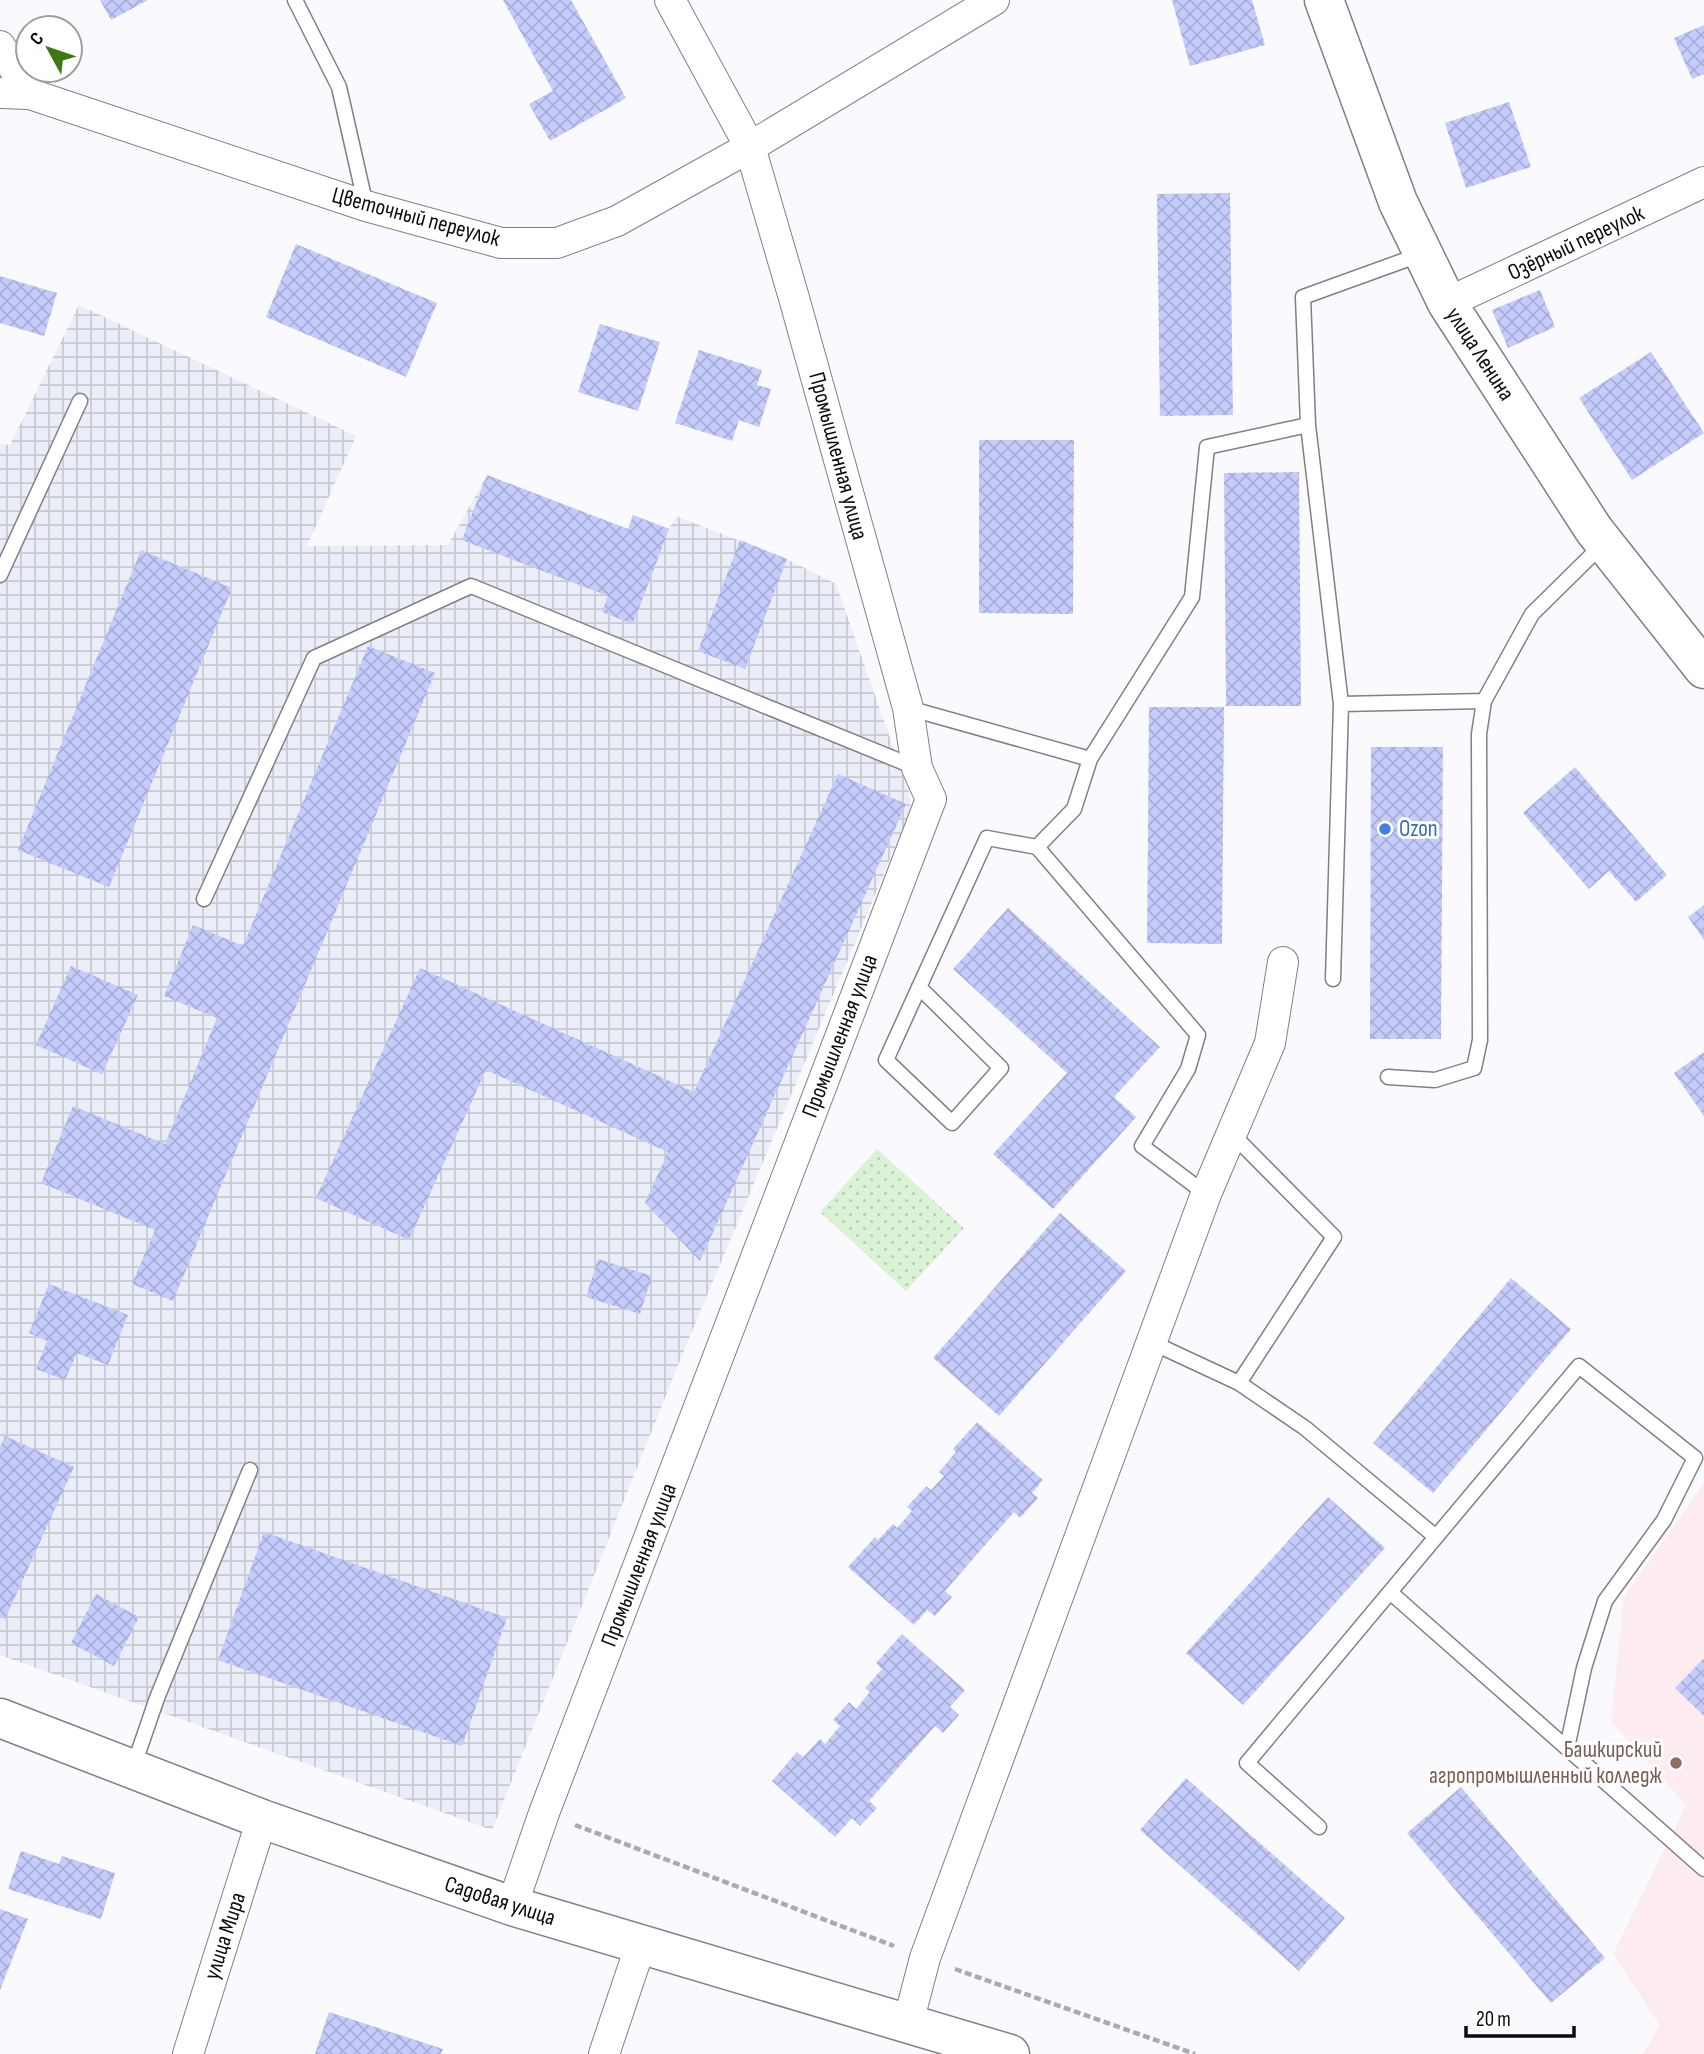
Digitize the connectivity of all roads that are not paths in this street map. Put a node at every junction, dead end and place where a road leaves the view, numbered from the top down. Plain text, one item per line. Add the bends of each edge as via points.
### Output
1 (295, 0) edge
2 (670, 0) edge
3 (994, 0) edge
4 (1324, 0) edge
5 (0, 46) edge
6 (0, 93) edge
7 (30, 94) junction
8 (750, 147) junction
9 (1704, 182) edge
10 (366, 206) junction
11 (1423, 254) junction
12 (1447, 303) junction
13 (80, 401) dead end
14 (1308, 425) junction
15 (1604, 543) junction
16 (0, 575) edge
17 (1704, 669) edge
18 (1483, 701) junction
19 (1341, 704) junction
20 (908, 709) junction
21 (1090, 759) junction
22 (917, 768) junction
23 (1037, 847) junction
24 (204, 899) dead end
25 (1283, 962) dead end
26 (1333, 979) dead end
27 (919, 987) junction
28 (1388, 1077) dead end
29 (1232, 1134) junction
30 (1206, 1194) junction
31 (1153, 1343) junction
32 (1239, 1383) junction
33 (250, 1470) dead end
34 (1436, 1536) junction
35 (1390, 1592) junction
36 (0, 1718) edge
37 (1567, 1748) junction
38 (132, 1769) junction
39 (262, 1819) junction
40 (1319, 1827) dead end
41 (1704, 1869) edge
42 (512, 1906) junction
43 (641, 1944) junction
44 (908, 2024) junction
45 (989, 2051) edge
46 (188, 2054) edge
47 (604, 2054) edge

1 - 10 lane via 339,87
2 - 8 street, Промышленная улица
3 - 8 street, Цветочный переулок
4 - 11 main road, улица Ленина via 1398,202
5 - 7 street
6 - 7 street, Цветочный переулок
7 - 10 street, Цветочный переулок
8 - 10 street, Цветочный переулок via 617,221 558,243 501,243
8 - 20 street, Промышленная улица
9 - 12 street, Озёрный переулок
11 - 12 main road, улица Ленина
11 - 14 lane via 1303,297
12 - 15 main road, улица Ленина
13 - 16 lane
14 - 19 lane
14 - 21 lane via 1207,447 1192,597
15 - 17 main road, улица Ленина
15 - 18 lane via 1532,614
18 - 19 lane
18 - 28 lane via 1479,734 1480,1040 1474,1068 1435,1080
19 - 26 lane
20 - 21 lane
20 - 22 street, Промышленная улица
21 - 23 lane via 1074,808
22 - 24 lane via 471,586 314,658
22 - 42 street, Промышленная улица via 931,799
23 - 27 lane via 987,838
23 - 30 lane via 1198,1035 1188,1069 1142,1146
25 - 29 street via 1270,1043
27 - 27 lane via 886,1060 952,1123 1001,1068
29 - 30 street
29 - 32 lane via 1334,1237
30 - 31 street
31 - 32 lane
31 - 44 street via 925,1958
32 - 34 lane via 1305,1427
33 - 38 lane
34 - 35 lane
34 - 37 lane via 1579,1366 1695,1458 1664,1520 1605,1601 1584,1668
35 - 37 lane
35 - 40 lane via 1247,1763
36 - 38 main road, Садовая улица
37 - 41 lane
38 - 39 main road, Садовая улица
39 - 42 main road, Садовая улица
39 - 46 street, улица Мира
42 - 43 main road, Садовая улица
43 - 44 main road, Садовая улица
43 - 47 street
44 - 45 main road, Садовая улица

